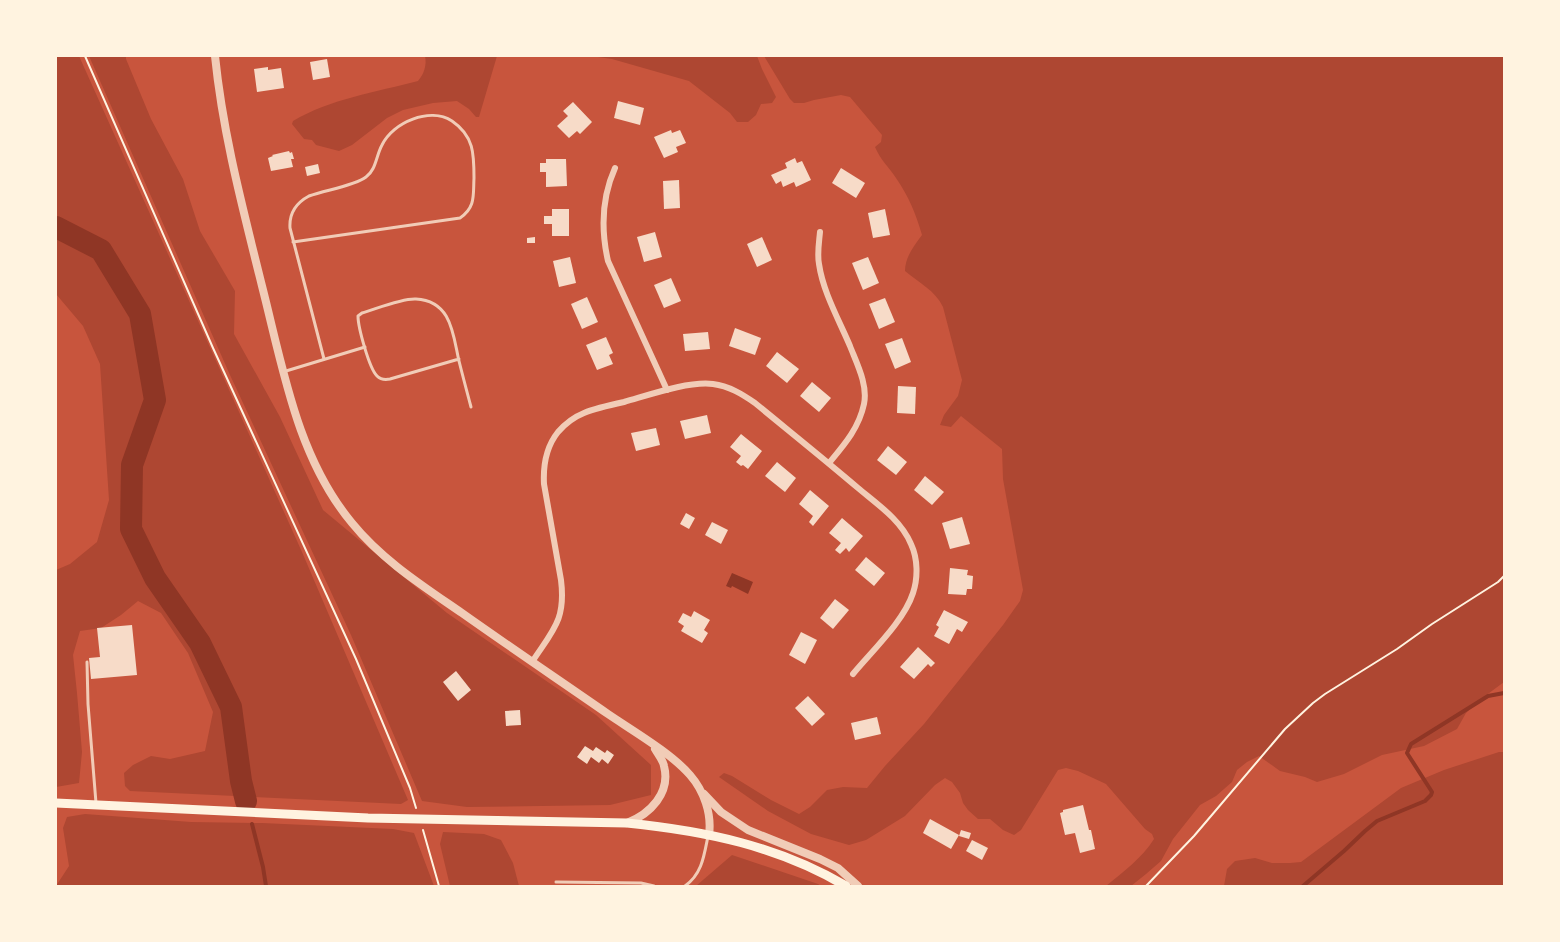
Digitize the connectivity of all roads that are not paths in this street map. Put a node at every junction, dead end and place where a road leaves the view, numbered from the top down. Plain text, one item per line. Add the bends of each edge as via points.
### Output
1 (215, 56) edge
2 (615, 168) dead end
3 (820, 232) dead end
4 (293, 242) junction
5 (365, 347) junction
6 (324, 359) junction
7 (459, 359) junction
8 (284, 372) junction
9 (667, 390) junction
10 (471, 407) dead end
11 (829, 463) junction
12 (87, 662) dead end
13 (532, 662) junction
14 (853, 674) dead end
15 (651, 744) junction
16 (701, 790) junction
17 (56, 803) edge
18 (96, 805) junction
19 (627, 823) junction
20 (709, 834) junction
21 (556, 882) dead end
22 (654, 886) edge
23 (685, 886) edge
24 (846, 886) edge
25 (858, 886) edge

1 - 8 street via 232,165
2 - 9 street via 603,219 605,247 612,272
3 - 11 street via 818,262 822,280 859,369 865,401 853,433
4 - 4 lane via 289,222 297,204 309,196 365,178 385,140 408,121 442,116 467,136 474,152 473,201 460,218
4 - 6 lane
5 - 6 lane
5 - 7 lane via 372,370 386,380
5 - 7 lane via 359,315 415,299 437,306 447,317
6 - 8 lane
7 - 10 lane
8 - 13 street via 314,465 352,524 417,582
9 - 11 street via 706,384 726,387 755,403
9 - 13 street via 583,413 564,426 551,442 544,484 561,579 562,607 556,625
11 - 14 street via 893,518 911,543 917,571 914,592 904,612
12 - 18 lane
13 - 15 street
15 - 16 street via 689,773
15 - 19 street via 665,768 664,788 654,805
16 - 20 street
16 - 25 street via 729,819 838,868
17 - 18 main road
18 - 19 main road via 368,818
19 - 20 main road
20 - 23 lane via 697,875
20 - 24 main road via 780,854
21 - 22 lane

